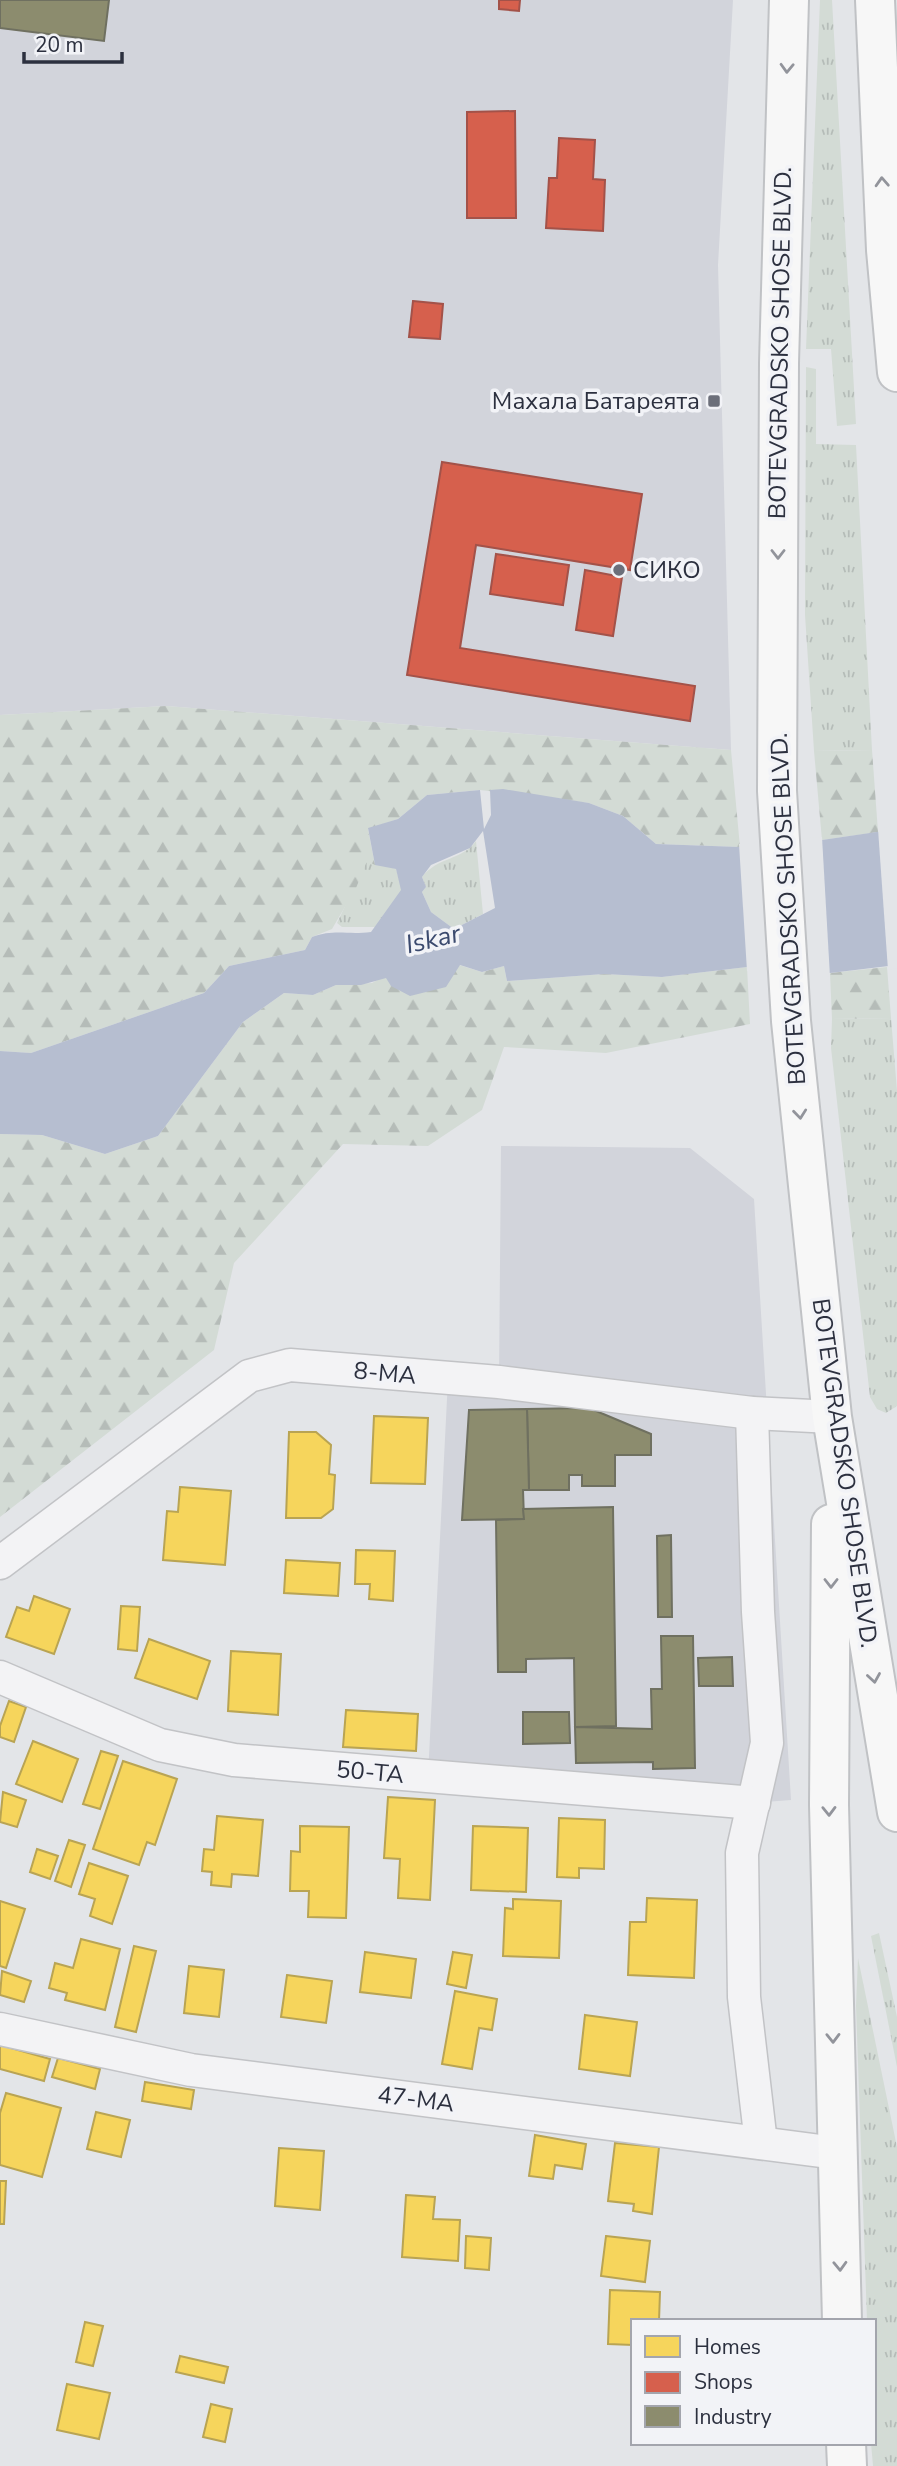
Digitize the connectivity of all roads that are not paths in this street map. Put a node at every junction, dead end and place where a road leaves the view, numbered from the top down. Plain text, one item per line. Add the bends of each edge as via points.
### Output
1 (789, 0) edge
2 (871, 7) edge
3 (891, 250) edge
4 (897, 372) edge
5 (752, 1413) junction
6 (832, 1417) junction
7 (0, 1563) edge
8 (0, 1677) edge
9 (754, 1803) junction
10 (897, 1812) edge
11 (0, 2029) edge
12 (761, 2143) junction
13 (836, 2153) junction
14 (842, 2319) edge
15 (846, 2445) edge
16 (847, 2466) edge

1 -> 6 main road, BOTEVGRADSKO SHOSE BLVD. via 779,363 777,791 791,1021
3 -> 2 main road
3 - 4 main road
5 - 6 street, 8-МА
5 - 7 street, 8-МА via 499,1382 290,1364 249,1376
5 - 9 street via 766,1743
6 -> 10 main road, BOTEVGRADSKO SHOSE BLVD.
6 -> 13 main road via 829,1805
8 - 9 street, 50-ТА via 160,1745 234,1760
9 - 12 street via 742,1853 744,1997
11 - 12 street, 47-МА via 191,2070
12 - 13 street, 47-МА
13 -> 14 main road
15 - 16 main road

